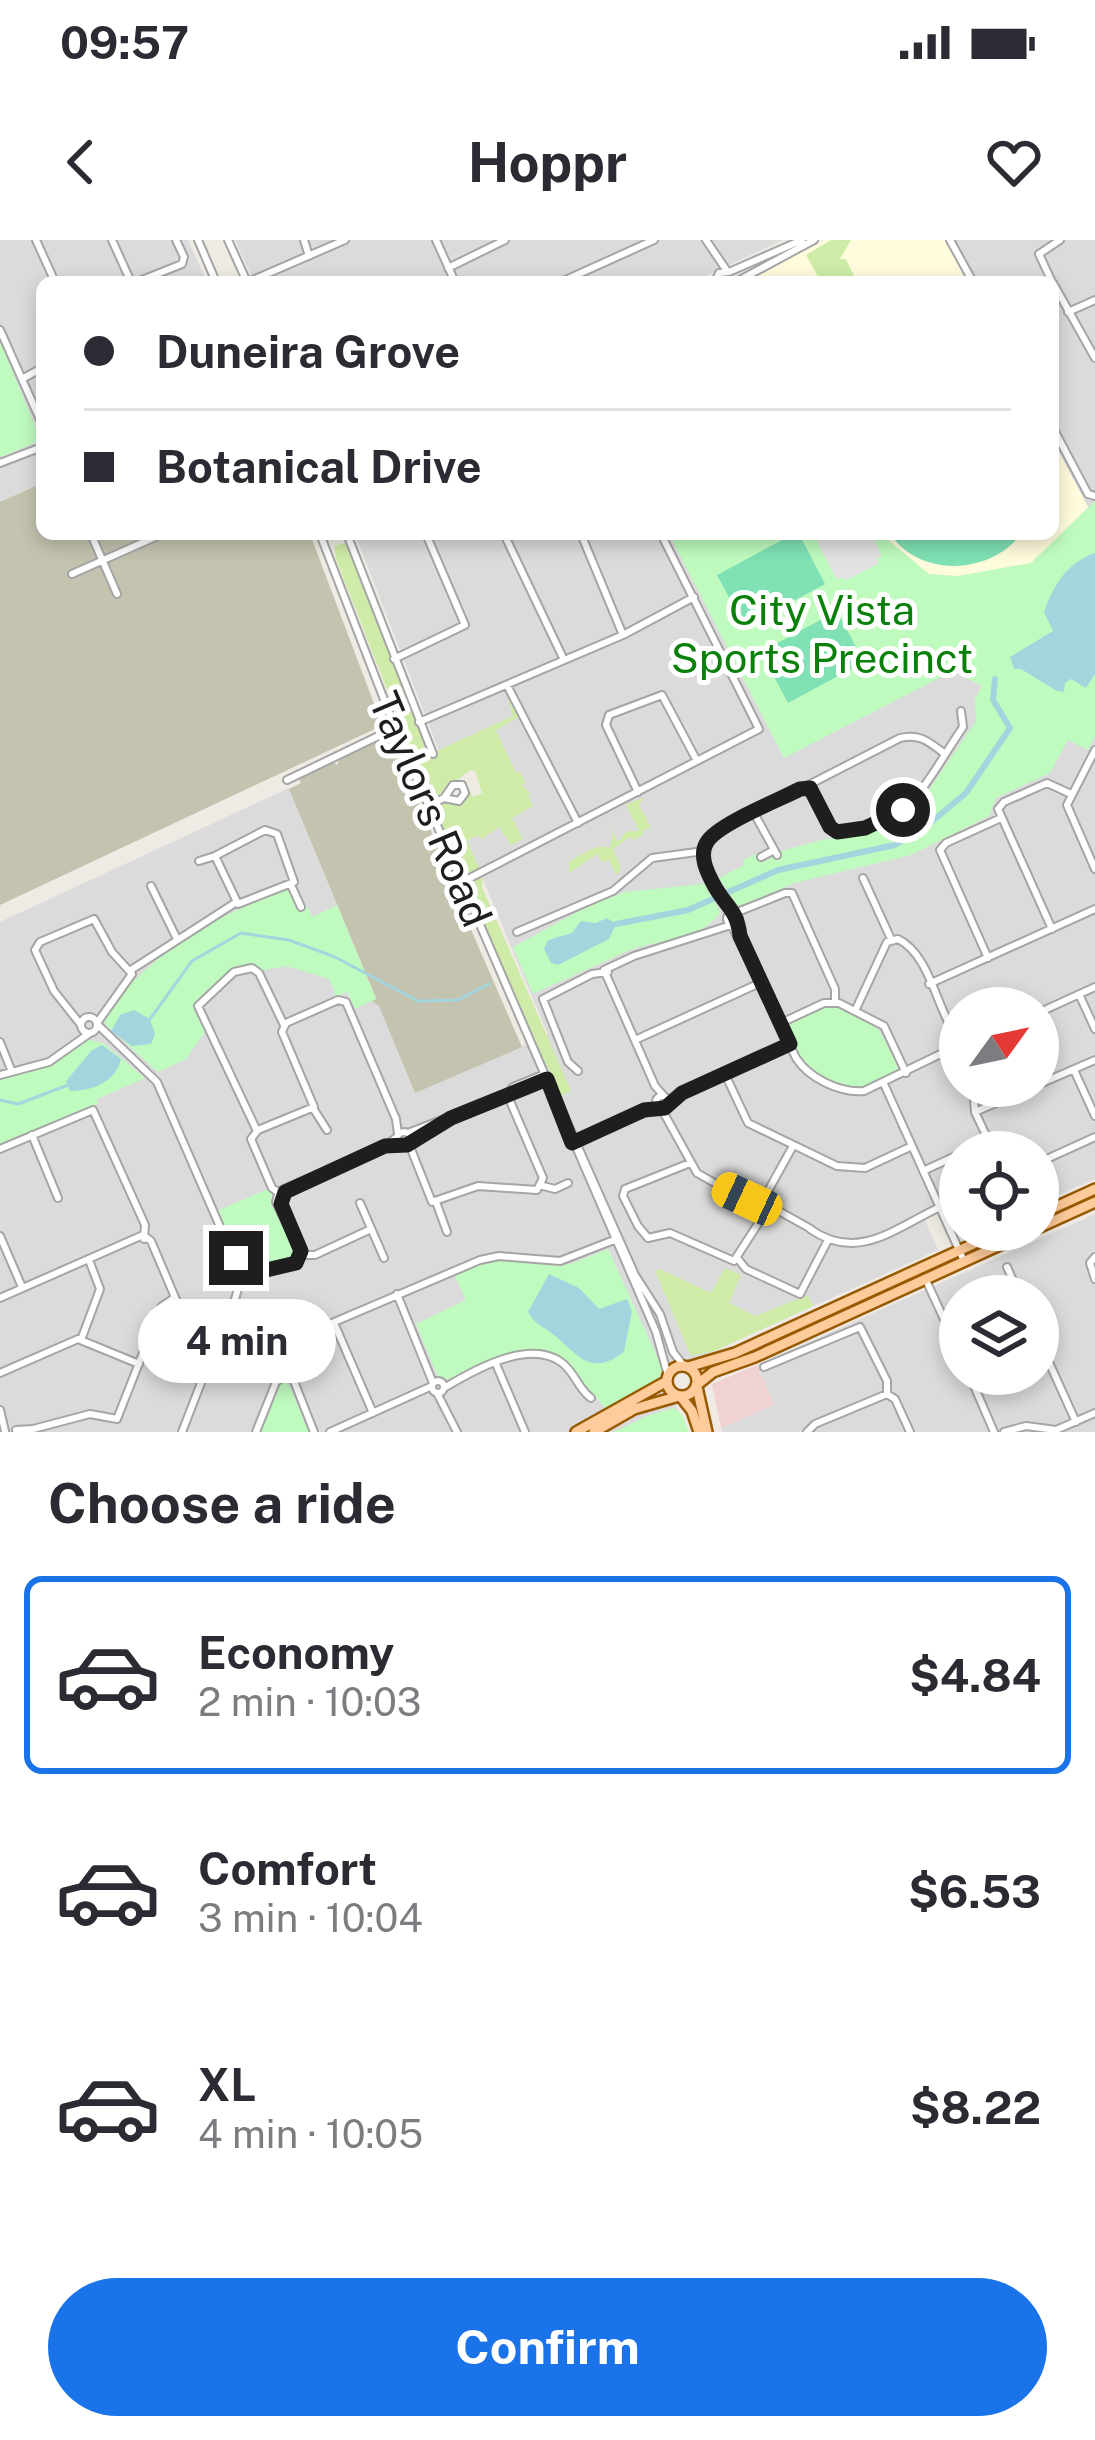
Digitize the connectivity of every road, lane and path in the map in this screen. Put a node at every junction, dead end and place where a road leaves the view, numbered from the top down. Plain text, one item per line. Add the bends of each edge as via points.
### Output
1 (36, 240) edge
2 (112, 240) edge
3 (198, 240) edge
4 (228, 240) edge
5 (304, 240) edge
6 (345, 240) edge
7 (436, 240) edge
8 (505, 240) edge
9 (654, 240) edge
10 (802, 240) edge
11 (814, 240) edge
12 (950, 240) edge
13 (1060, 240) edge
14 (176, 241) edge
15 (708, 244) edge
16 (311, 255) junction
17 (447, 266) junction
18 (728, 272) junction
19 (52, 276) edge
20 (136, 276) edge
21 (153, 276) edge
22 (213, 276) edge
23 (249, 276) edge
24 (263, 276) edge
25 (451, 276) edge
26 (574, 276) edge
27 (714, 276) edge
28 (721, 276) edge
29 (731, 276) edge
30 (746, 276) edge
31 (970, 276) edge
32 (1050, 276) edge
33 (1059, 294) edge
34 (1095, 300) edge
35 (1070, 314) junction
36 (0, 330) edge
37 (1095, 358) edge
38 (36, 371) edge
39 (21, 377) junction
40 (36, 411) edge
41 (1059, 439) edge
42 (36, 448) edge
43 (0, 464) edge
44 (1095, 496) edge
45 (94, 540) edge
46 (148, 540) edge
47 (322, 540) edge
48 (349, 540) edge
49 (429, 540) edge
50 (507, 540) edge
51 (584, 540) edge
52 (664, 540) edge
53 (103, 560) junction
54 (72, 574) dead end
55 (117, 594) dead end
56 (695, 599) junction
57 (626, 634) junction
58 (394, 658) junction
59 (562, 661) junction
60 (509, 684) junction
61 (961, 711) dead end
62 (419, 722) junction
63 (395, 728) junction
64 (1095, 750) edge
65 (433, 754) dead end
66 (945, 754) junction
67 (699, 760) junction
68 (286, 780) dead end
69 (810, 788) junction
70 (640, 791) junction
71 (1071, 794) junction
72 (444, 798) dead end
73 (428, 806) junction
74 (754, 813) junction
75 (1001, 818) junction
76 (580, 822) junction
77 (704, 851) junction
78 (215, 856) junction
79 (760, 857) dead end
80 (199, 861) dead end
81 (1095, 869) edge
82 (863, 878) dead end
83 (461, 883) junction
84 (291, 884) junction
85 (152, 886) dead end
86 (236, 903) junction
87 (301, 907) dead end
88 (1095, 909) edge
89 (733, 920) junction
90 (1052, 929) junction
91 (517, 932) dead end
92 (177, 939) junction
93 (891, 939) junction
94 (988, 958) junction
95 (131, 970) junction
96 (606, 972) junction
97 (763, 984) junction
98 (929, 984) junction
99 (1095, 987) edge
100 (1079, 994) junction
101 (835, 1003) junction
102 (1059, 1003) edge
103 (105, 1006) junction
104 (939, 1006) edge
105 (855, 1011) junction
106 (84, 1022) junction
107 (780, 1023) junction
108 (285, 1026) junction
109 (94, 1028) junction
110 (1095, 1029) edge
111 (0, 1042) edge
112 (636, 1042) junction
113 (74, 1043) junction
114 (790, 1044) junction
115 (939, 1058) edge
116 (1095, 1060) edge
117 (1074, 1070) junction
118 (578, 1071) dead end
119 (12, 1072) junction
120 (906, 1073) junction
121 (725, 1074) junction
122 (0, 1076) edge
123 (547, 1078) junction
124 (883, 1083) junction
125 (505, 1095) junction
126 (662, 1102) junction
127 (312, 1107) junction
128 (975, 1107) edge
129 (975, 1112) junction
130 (1095, 1116) edge
131 (327, 1130) dead end
132 (984, 1131) edge
133 (256, 1132) junction
134 (31, 1135) junction
135 (1095, 1137) edge
136 (404, 1139) junction
137 (574, 1142) junction
138 (912, 1146) junction
139 (792, 1147) junction
140 (0, 1149) edge
141 (1059, 1153) edge
142 (689, 1161) junction
143 (939, 1164) edge
144 (922, 1171) junction
145 (568, 1183) dead end
146 (541, 1185) junction
147 (1095, 1189) edge
148 (279, 1193) junction
149 (58, 1198) dead end
150 (436, 1201) junction
151 (1095, 1202) edge
152 (360, 1203) dead end
153 (1059, 1205) edge
154 (764, 1207) junction
155 (939, 1207) edge
156 (939, 1209) edge
157 (1059, 1218) edge
158 (371, 1229) junction
159 (447, 1232) dead end
160 (0, 1236) edge
161 (144, 1236) junction
162 (614, 1240) junction
163 (827, 1240) junction
164 (960, 1251) edge
165 (970, 1251) edge
166 (976, 1251) edge
167 (300, 1253) junction
168 (962, 1256) junction
169 (1095, 1257) edge
170 (384, 1258) dead end
171 (738, 1259) junction
172 (90, 1261) junction
173 (248, 1266) junction
174 (1007, 1267) dead end
175 (1011, 1275) edge
176 (925, 1278) junction
177 (1095, 1279) edge
178 (22, 1285) junction
179 (397, 1294) junction
180 (0, 1298) edge
181 (175, 1300) junction
182 (939, 1308) edge
183 (334, 1322) junction
184 (223, 1327) junction
185 (82, 1341) junction
186 (279, 1343) junction
187 (140, 1363) junction
188 (496, 1364) junction
189 (686, 1366) junction
190 (764, 1367) dead end
191 (2, 1373) edge
192 (289, 1373) junction
193 (667, 1378) junction
194 (1059, 1384) edge
195 (697, 1386) junction
196 (438, 1387) junction
197 (887, 1394) junction
198 (978, 1395) edge
199 (680, 1396) junction
200 (591, 1398) dead end
201 (1, 1412) edge
202 (373, 1413) junction
203 (1095, 1413) edge
204 (1076, 1422) junction
205 (185, 1429) edge
206 (11, 1430) edge
207 (30, 1431) edge
208 (1042, 1431) edge
209 (256, 1432) edge
210 (314, 1432) edge
211 (330, 1432) edge
212 (457, 1432) edge
213 (525, 1432) edge
214 (576, 1432) edge
215 (594, 1432) edge
216 (703, 1432) edge
217 (807, 1432) edge
218 (910, 1432) edge
219 (994, 1432) edge
220 (1004, 1432) edge

1 - 19 street
2 - 20 street
3 - 22 street
4 - 23 street
5 - 16 street
6 - 16 street
7 - 17 street
8 - 17 street
9 - 26 street
10 - 18 street
11 - 30 street
12 - 31 street
13 - 32 street via 1040,254
14 - 21 street via 181,260
15 - 18 street
15 - 27 street
16 - 24 street
17 - 25 street
18 - 28 street
18 - 29 street
33 - 35 street
34 - 35 street
35 - 37 street
36 - 39 street
38 - 39 street
39 - 40 street
41 - 44 street
42 - 43 street
45 - 53 street
46 - 53 street
47 - 63 street, Taylors Road
48 - 58 street
49 - 58 street via 465,625
50 - 59 street
51 - 57 street
52 - 56 street
53 - 54 street
53 - 55 street
56 - 57 street
56 - 67 street via 760,727
57 - 59 street
58 - 62 street
59 - 60 street
60 - 62 street
60 - 76 street
61 - 66 street via 963,727
62 - 65 street
63 - 68 street
63 - 73 street, Taylors Road
64 - 71 street
66 - 69 street via 913,735
66 - 69 street via 918,798 865,828 832,830
67 - 70 street
67 - 70 street via 660,694 609,715 605,723
69 - 74 street
70 - 76 street
71 - 75 street via 1047,783 1001,804
71 - 81 street via 1068,811
72 - 73 street
73 - 83 street, Taylors Road
74 - 77 street via 715,833
74 - 79 street via 776,853
75 - 90 street
75 - 94 street via 940,850
76 - 83 street
77 - 89 street
77 - 91 street via 652,858 614,891
78 - 80 street
78 - 84 street via 274,830
78 - 86 street
82 - 93 street
83 - 123 street, Taylors Road
84 - 86 street
84 - 87 street
85 - 92 street
86 - 92 street
88 - 90 street
89 - 96 street
89 - 97 street
89 - 101 street via 791,897
90 - 94 street
92 - 95 street
93 - 98 street via 911,947
93 - 105 street
94 - 98 street
95 - 103 street
95 - 106 street via 94,919 37,944 48,982
96 - 112 street
96 - 118 street via 543,999
97 - 107 street
97 - 112 street
98 - 104 street
99 - 100 street
100 - 102 street
100 - 110 street
101 - 105 street
101 - 107 street
103 - 106 street
103 - 109 street
105 - 120 street via 884,1026
106 - 109 street
106 - 109 street
106 - 113 street
107 - 114 street
108 - 127 street
108 - 133 street via 254,971 211,990 197,1008
108 - 136 street via 344,1001
109 - 113 street
109 - 173 street via 157,1082 229,1249
111 - 119 street
112 - 126 street
113 - 119 street via 49,1062
114 - 121 street
114 - 124 street via 806,1071 844,1090
115 - 120 street
116 - 117 street
117 - 129 street
117 - 130 street
119 - 122 street
120 - 124 street
121 - 126 street
121 - 139 street via 746,1120
123 - 125 street
123 - 137 street, Taylors Road
124 - 138 street
125 - 136 street
125 - 146 street
126 - 137 street
126 - 142 street
127 - 131 street
127 - 133 street
128 - 129 street
129 - 132 street
133 - 148 street via 257,1152
134 - 140 street
134 - 149 street
134 - 161 street via 90,1112
135 - 141 street
136 - 148 street
136 - 150 street
137 - 162 street, Taylors Road
137 - 189 street, Taylors Road
138 - 139 street via 856,1170
138 - 144 street
139 - 154 street
142 - 154 street via 703,1178
142 - 171 street via 628,1193 638,1226 648,1238 670,1232
143 - 144 street
144 - 155 street
145 - 146 street
146 - 150 street via 478,1186
147 - 153 main road
148 - 167 street
150 - 159 street
151 - 157 main road
152 - 158 street
154 - 163 street
154 - 171 street
156 - 163 street via 866,1242
158 - 167 street via 313,1256
158 - 170 street
160 - 178 street
161 - 172 street
161 - 181 street
162 - 179 street via 560,1262 490,1257
162 - 193 street, Taylors Road via 656,1332
163 - 171 street via 800,1290
164 - 168 street
165 - 168 main road
166 - 168 main road
167 - 173 street via 267,1271
168 - 176 main road
168 - 189 main road
169 - 177 street
172 - 178 street
172 - 185 street via 100,1289
173 - 184 street
174 - 175 street
176 - 182 street
176 - 195 main road
178 - 180 street
179 - 183 street
179 - 196 street
181 - 184 street
181 - 187 street via 160,1311
183 - 186 street
183 - 202 street
184 - 186 street
184 - 205 street
185 - 187 street
185 - 191 street
186 - 192 street
187 - 207 street via 117,1419 90,1414
188 - 196 street
188 - 200 street via 521,1354 550,1356
188 - 213 street
189 - 193 main road
189 - 195 main road
190 - 197 street via 860,1327
192 - 209 street via 275,1384
192 - 210 street
193 - 199 main road
193 - 214 main road
194 - 204 street
195 - 199 main road
195 - 216 main road
196 - 202 street
196 - 212 street
197 - 217 street
197 - 218 street
198 - 219 street
199 - 215 main road
199 - 216 main road
201 - 206 street
202 - 211 street
203 - 204 street
204 - 208 street
206 - 207 street
208 - 220 street

